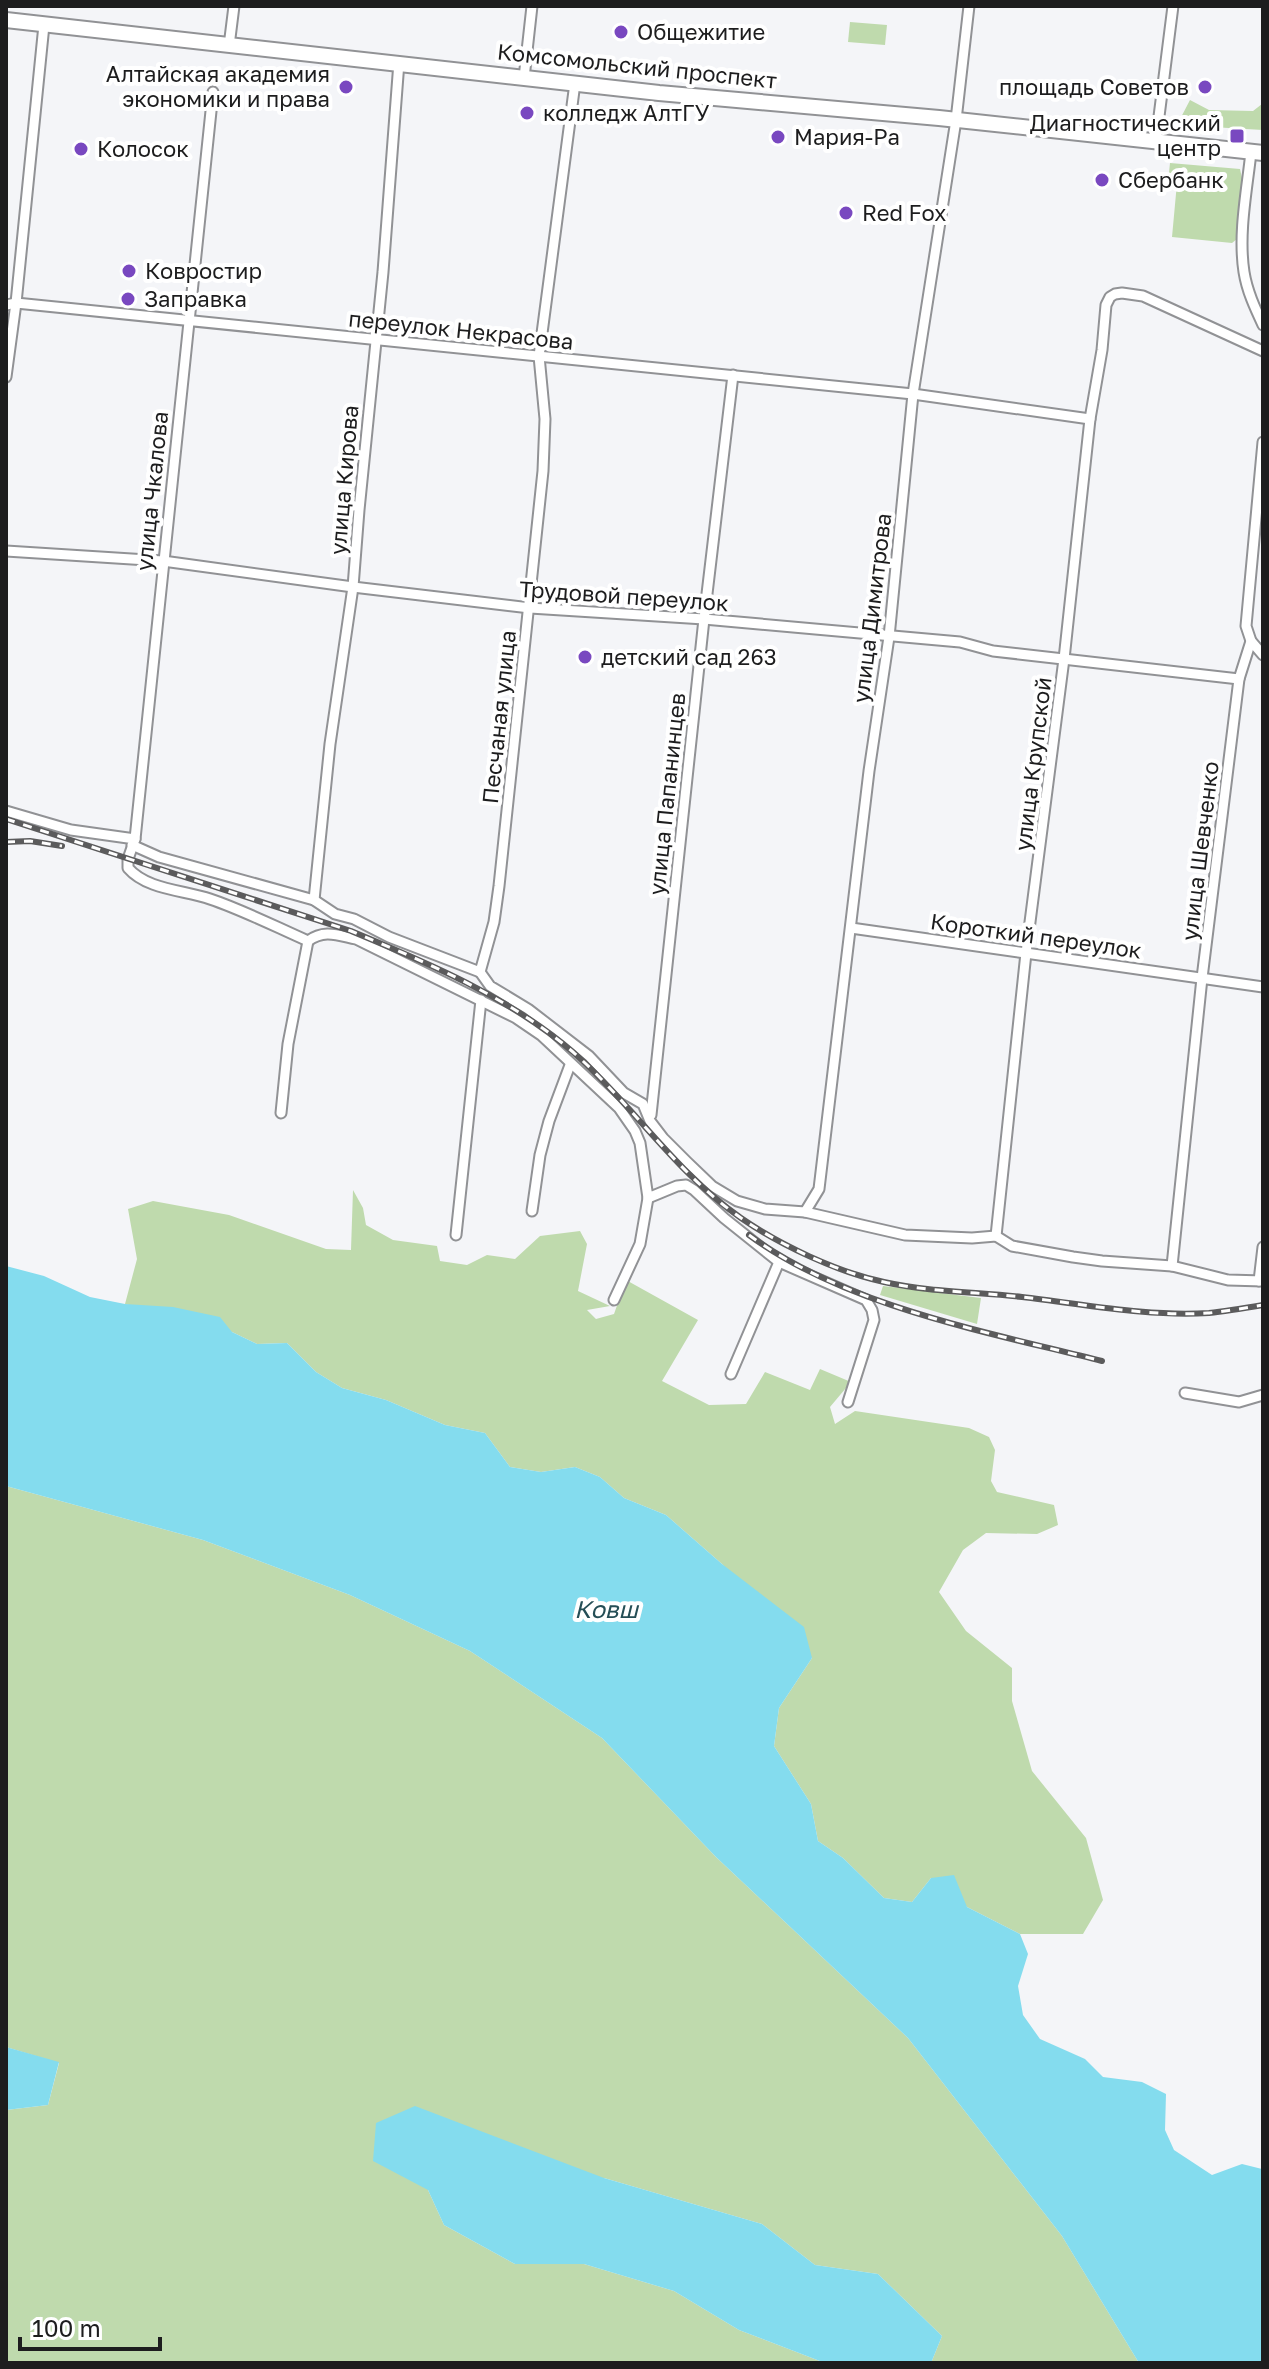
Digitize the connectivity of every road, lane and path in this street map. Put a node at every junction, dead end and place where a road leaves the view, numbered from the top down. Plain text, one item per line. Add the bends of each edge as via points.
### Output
1 (234, 6) edge
2 (532, 6) edge
3 (969, 6) edge
4 (1173, 6) edge
5 (6, 20) edge
6 (44, 25) junction
7 (229, 46) junction
8 (399, 62) junction
9 (524, 78) junction
10 (575, 83) junction
11 (213, 92) dead end
12 (956, 120) junction
13 (1156, 140) junction
14 (1257, 152) edge
15 (11, 304) edge
16 (188, 320) junction
17 (1263, 325) edge
18 (375, 339) junction
19 (1263, 351) edge
20 (539, 356) junction
21 (733, 375) junction
22 (6, 377) edge
23 (913, 394) junction
24 (1090, 419) junction
25 (1263, 442) edge
26 (6, 551) edge
27 (163, 561) junction
28 (353, 587) junction
29 (530, 608) junction
30 (704, 619) junction
31 (889, 637) junction
32 (1251, 641) junction
33 (1263, 655) edge
34 (1064, 659) junction
35 (1239, 679) junction
36 (6, 811) edge
37 (134, 842) junction
38 (314, 900) junction
39 (851, 928) junction
40 (308, 941) junction
41 (1026, 953) junction
42 (480, 972) junction
43 (1202, 978) junction
44 (1263, 987) edge
45 (481, 1000) junction
46 (570, 1065) junction
47 (281, 1113) dead end
48 (650, 1121) junction
49 (648, 1198) junction
50 (532, 1211) dead end
51 (805, 1212) junction
52 (456, 1235) dead end
53 (996, 1236) junction
54 (1263, 1247) edge
55 (779, 1262) junction
56 (1172, 1266) junction
57 (1261, 1281) edge
58 (614, 1300) dead end
59 (731, 1374) dead end
60 (1185, 1393) dead end
61 (1263, 1395) edge
62 (848, 1402) dead end

1 - 7 street
2 - 9 street
3 - 12 street, улица Димитрова
4 - 13 street
5 - 6 main road, Комсомольский проспект
6 - 7 main road, Комсомольский проспект
6 - 15 street
7 - 8 main road, Комсомольский проспект
8 - 9 main road, Комсомольский проспект
8 - 18 street, улица Кирова
9 - 10 main road, Комсомольский проспект
10 - 12 main road, Комсомольский проспект
10 - 20 street, Песчаная улица
11 - 16 street, улица Чкалова
12 - 13 main road, Комсомольский проспект
12 - 23 street, улица Димитрова
13 - 14 main road, Комсомольский проспект
14 - 17 street via 1242,251 1249,293
15 - 16 street, переулок Некрасова
15 - 22 street
16 - 18 street, переулок Некрасова
16 - 27 street, улица Чкалова
18 - 20 street, переулок Некрасова
18 - 28 street, улица Кирова
19 - 24 street, улица Крупской via 1143,296 1110,297
20 - 21 street, переулок Некрасова
20 - 29 street, Песчаная улица via 545,419
21 - 23 street, переулок Некрасова
21 - 30 street, улица Папанинцев
23 - 24 street, переулок Некрасова
23 - 31 street, улица Димитрова
24 - 34 street, улица Крупской
25 - 32 street, улица Шевченко via 1247,606
26 - 27 street, Трудовой переулок
27 - 28 street, Трудовой переулок
27 - 37 street, улица Чкалова
28 - 29 street, Трудовой переулок
28 - 38 street, улица Кирова
29 - 30 street, Трудовой переулок
29 - 42 street, Песчаная улица via 499,886
30 - 31 street, Трудовой переулок
30 - 48 street, улица Папанинцев
31 - 34 street, Трудовой переулок
31 - 39 street, улица Димитрова
32 - 33 street
32 - 35 street, улица Шевченко
34 - 35 street, Трудовой переулок
34 - 41 street, улица Крупской
35 - 43 street, улица Шевченко
36 - 37 street
37 - 38 street via 159,857
37 - 40 street, улица Чкалова via 128,868 136,876 210,899
38 - 42 street via 335,914
39 - 41 street, Короткий переулок
39 - 51 street, улица Димитрова via 819,1189
40 - 45 street via 328,933 356,939
40 - 47 street
41 - 43 street, Короткий переулок
41 - 53 street, улица Крупской
42 - 48 street via 490,986 589,1056 624,1093 643,1104
43 - 44 street, Короткий переулок
43 - 56 street, улица Шевченко
45 - 46 street via 541,1035
45 - 52 street
46 - 49 street via 619,1108 635,1131
46 - 50 street via 543,1144
48 - 51 street via 723,1194 765,1209
49 - 55 street via 686,1185
49 - 58 street via 640,1244
51 - 53 street via 905,1235
53 - 56 street via 1012,1246 1073,1257
54 - 57 street
55 - 59 street
55 - 62 street via 866,1300 872,1310 874,1320
56 - 57 street via 1228,1280
60 - 61 street via 1239,1402

